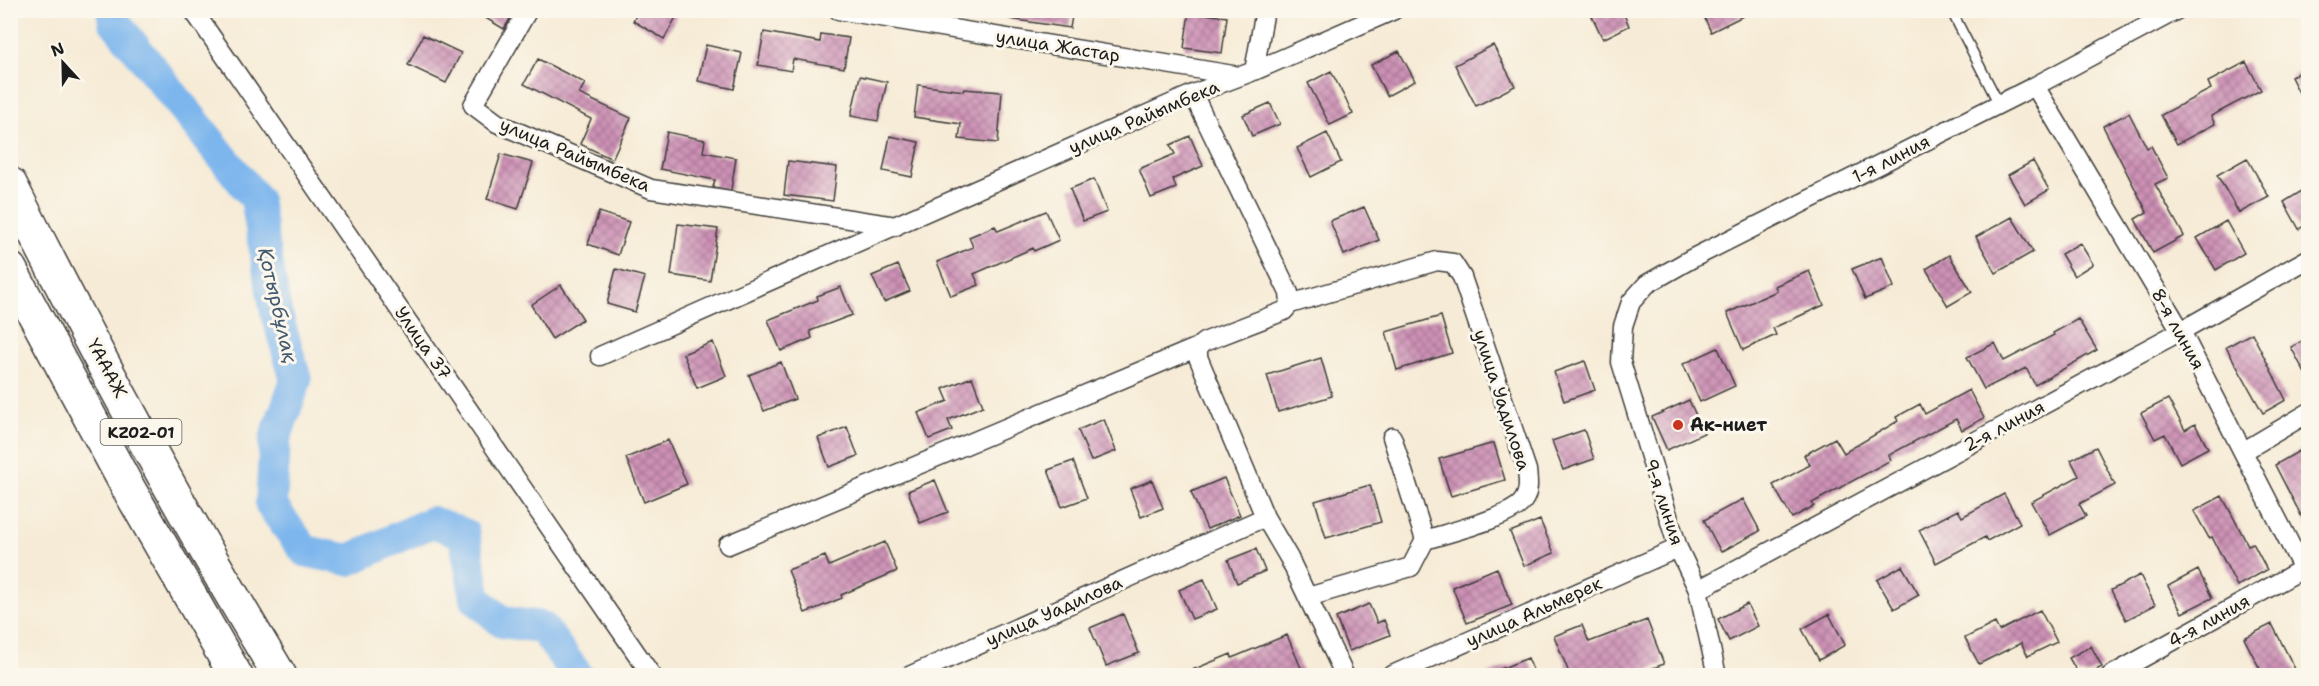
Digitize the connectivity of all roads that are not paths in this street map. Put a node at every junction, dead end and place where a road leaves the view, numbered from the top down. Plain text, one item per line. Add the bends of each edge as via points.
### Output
1 (193, 10) edge
2 (528, 10) edge
3 (838, 10) edge
4 (1265, 10) edge
5 (1394, 10) edge
6 (1951, 10) edge
7 (2177, 10) edge
8 (1248, 74) junction
9 (2035, 86) junction
10 (1193, 94) junction
11 (1999, 104) junction
12 (10, 184) edge
13 (896, 226) junction
14 (2308, 259) edge
15 (10, 269) edge
16 (1290, 304) junction
17 (1623, 326) joint
18 (2181, 331) junction
19 (1198, 347) junction
20 (600, 356) dead end
21 (2308, 413) edge
22 (1392, 437) dead end
23 (2244, 451) junction
24 (1265, 517) junction
25 (1425, 540) junction
26 (728, 545) dead end
27 (1678, 548) junction
28 (2307, 572) edge
29 (1698, 590) junction
30 (1308, 597) junction
31 (236, 675) edge
32 (280, 675) edge
33 (652, 675) edge
34 (909, 675) edge
35 (1345, 675) edge
36 (1390, 675) edge
37 (1717, 675) edge
38 (2110, 675) edge

1 - 33 street, Улица 37
2 - 13 street, улица Райымбека via 473,105 496,123 651,189
3 - 8 street, улица Жастар
4 - 8 street
5 - 8 street, улица Райымбека
6 - 11 lane
7 - 9 street, 1-я линия
8 - 10 street, улица Райымбека
9 - 11 street, 1-я линия
9 - 18 street, 8-я линия
10 - 13 street, улица Райымбека
10 - 16 street via 1289,293
11 - 17 street, 1-я линия via 1647,284 1631,302
12 - 32 highway, ҮАААЖ / KZ02-01 via 162,472
13 - 20 street, улица Райымбека
14 - 18 street, 2-я линия
15 - 31 highway, ҮАААЖ / KZ02-01
16 - 19 street via 1284,311
16 - 25 street, улица Уадилова via 1437,261 1453,263 1462,277 1529,485 1523,501 1510,512
17 - 27 street, 9-я линия via 1621,362
18 - 23 street, 8-я линия
18 - 29 street, 2-я линия
19 - 24 street via 1198,357
19 - 26 street
21 - 23 street
22 - 25 street
23 - 28 street, 8-я линия
24 - 30 street
24 - 34 street, улица Уадилова
25 - 30 street via 1411,567
27 - 29 street, 9-я линия
27 - 36 street, улица Альмерек
28 - 38 street, 4-я линия
29 - 37 street, 9-я линия
30 - 35 street

